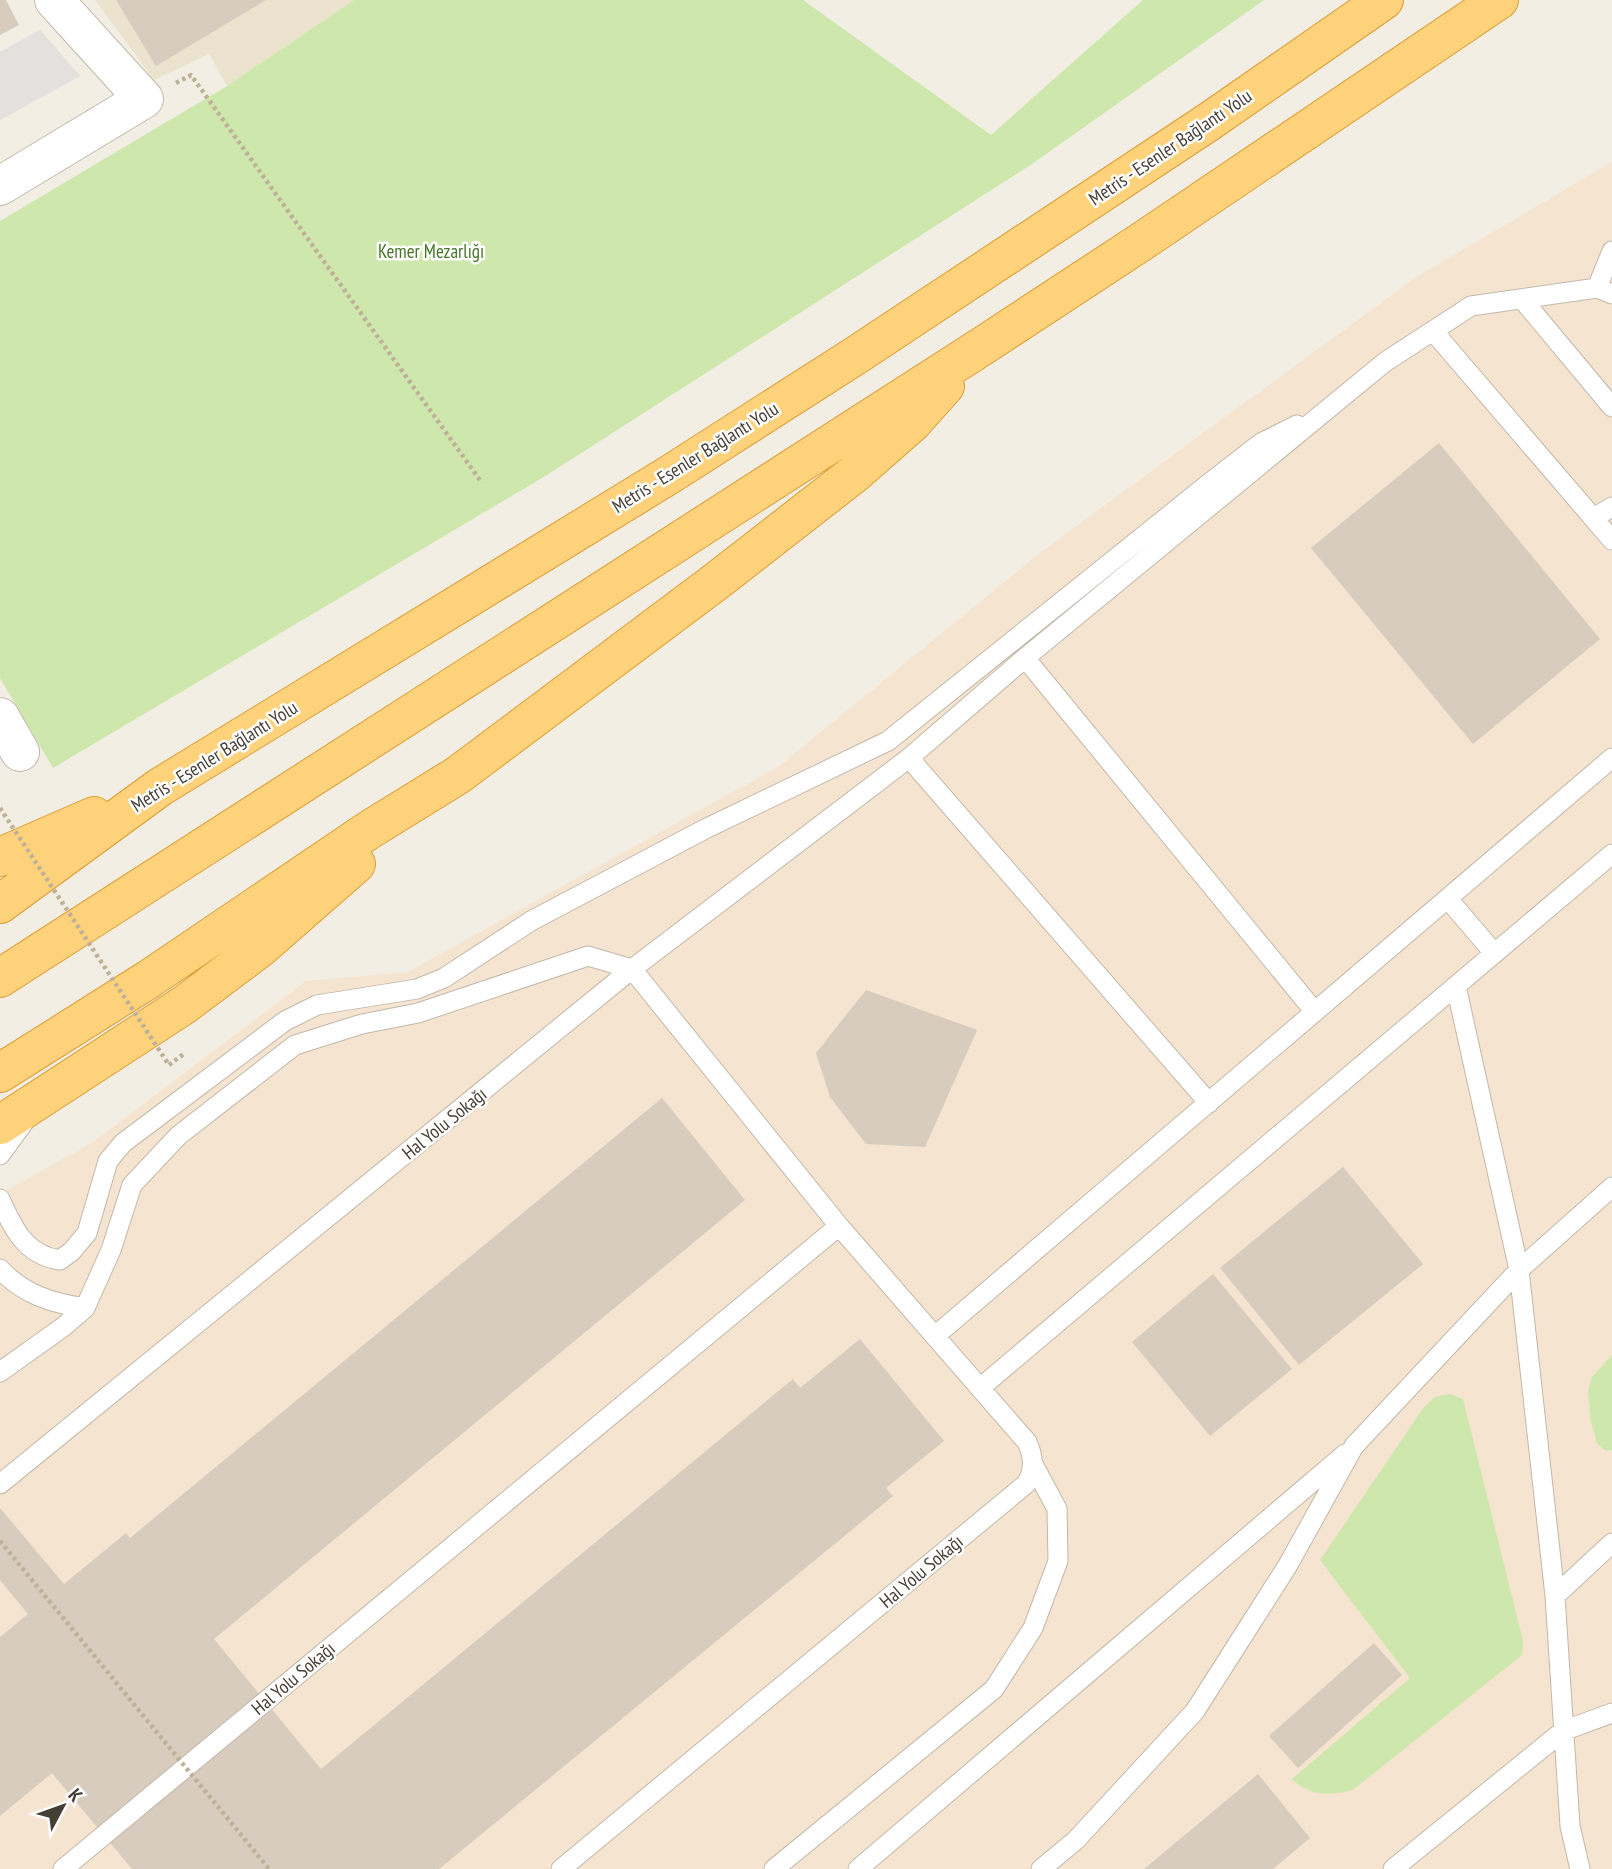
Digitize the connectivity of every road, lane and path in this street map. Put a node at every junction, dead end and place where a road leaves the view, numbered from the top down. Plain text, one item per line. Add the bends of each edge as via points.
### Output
1 (54, 0) edge
2 (1384, 0) edge
3 (1499, 0) edge
4 (144, 99) junction
5 (0, 186) edge
6 (1612, 251) edge
7 (1605, 291) edge
8 (1522, 299) junction
9 (1433, 331) junction
10 (981, 347) junction
11 (1612, 407) edge
12 (1329, 409) junction
13 (482, 483) dead end
14 (1612, 507) edge
15 (1593, 518) junction
16 (1612, 540) edge
17 (1025, 658) junction
18 (0, 718) edge
19 (20, 752) dead end
20 (909, 758) junction
21 (1612, 758) edge
22 (458, 775) junction
23 (160, 787) junction
24 (0, 808) edge
25 (1612, 854) edge
26 (0, 857) edge
27 (1448, 899) junction
28 (0, 904) edge
29 (1494, 953) junction
30 (632, 969) junction
31 (0, 978) edge
32 (1456, 986) junction
33 (1315, 1012) junction
34 (169, 1065) dead end
35 (0, 1073) edge
36 (51, 1093) junction
37 (1209, 1103) junction
38 (0, 1125) edge
39 (0, 1155) edge
40 (1612, 1187) edge
41 (0, 1199) edge
42 (839, 1226) junction
43 (0, 1269) edge
44 (1520, 1270) junction
45 (85, 1308) junction
46 (935, 1336) junction
47 (0, 1372) edge
48 (980, 1388) junction
49 (1354, 1446) junction
50 (1033, 1464) junction
51 (0, 1484) edge
52 (0, 1541) edge
53 (1612, 1542) edge
54 (1555, 1596) junction
55 (1612, 1713) edge
56 (1563, 1731) junction
57 (63, 1869) edge
58 (268, 1869) edge
59 (561, 1869) edge
60 (774, 1869) edge
61 (858, 1869) edge
62 (1041, 1869) edge
63 (1392, 1869) edge
64 (1580, 1869) edge

1 - 4 street
2 - 23 highway, Metris - Esenler Bağlantı Yolu via 1210,121 746,425
3 - 10 highway
4 - 5 street
4 - 13 path via 191,75
6 - 7 lane
7 - 8 lane
8 - 9 lane via 1471,306
8 - 11 lane
9 - 12 lane via 1385,362
9 - 15 lane
10 - 22 highway via 912,423 854,474
10 - 31 highway
12 - 17 lane, Hal Yolu Sokağı
12 - 41 lane via 1261,443 888,741 705,829 531,921 444,978 417,989 317,1005 285,1021 123,1143 108,1161 87,1233 60,1260 34,1252 21,1239
14 - 15 lane
15 - 16 lane
17 - 20 lane, Hal Yolu Sokağı
17 - 33 lane
18 - 19 street
20 - 30 lane, Hal Yolu Sokağı
20 - 37 lane
21 - 27 lane
22 - 35 highway
22 - 36 highway via 260,948 184,1005
23 - 26 highway
23 - 28 highway, Metris - Esenler Bağlantı Yolu
24 - 34 path, bridge
25 - 29 lane
27 - 29 lane
27 - 33 lane
29 - 32 lane
30 - 42 lane
30 - 45 lane via 588,956 418,1013 295,1045 177,1136 132,1185 111,1250
30 - 51 lane, Hal Yolu Sokağı
32 - 44 lane
32 - 48 lane
33 - 37 lane
36 - 38 highway
36 - 39 lane via 16,1130
37 - 46 lane
40 - 44 lane
42 - 46 lane
42 - 57 lane, Hal Yolu Sokağı
43 - 45 lane via 32,1295
44 - 49 lane
44 - 54 lane
45 - 47 lane
46 - 48 lane
48 - 50 lane via 1027,1442
49 - 61 lane
49 - 62 lane via 1288,1565 1195,1710 1076,1840
50 - 59 lane, Hal Yolu Sokağı via 1026,1484
50 - 60 lane via 1057,1509 1058,1561 1033,1628 994,1689
52 - 58 path, bridge
53 - 54 lane
54 - 56 lane
55 - 56 lane
56 - 63 lane
56 - 64 lane via 1570,1826

